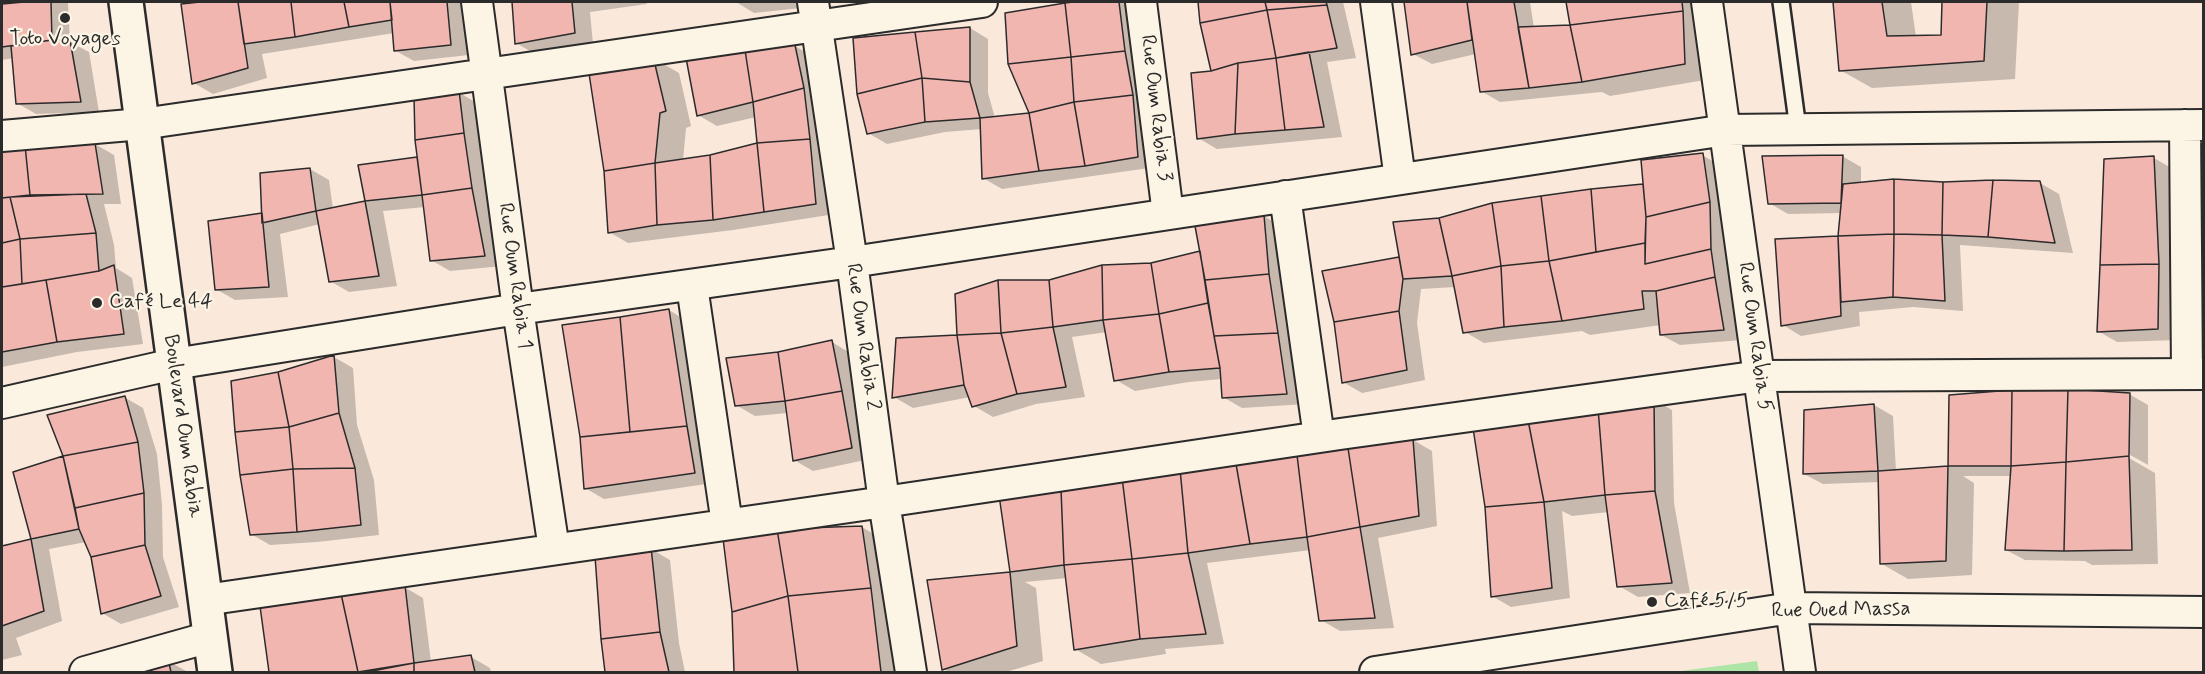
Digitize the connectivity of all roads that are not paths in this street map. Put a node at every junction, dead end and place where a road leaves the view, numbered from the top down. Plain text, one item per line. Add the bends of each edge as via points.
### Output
1 (126, 2) edge
2 (477, 2) edge
3 (982, 2) edge
4 (1141, 2) edge
5 (1376, 2) edge
6 (1707, 2) edge
7 (1781, 2) edge
8 (815, 14) edge
9 (486, 74) junction
10 (142, 124) junction
11 (2194, 125) edge
12 (1798, 129) junction
13 (1725, 130) junction
14 (2, 136) edge
15 (1400, 179) junction
16 (1284, 196) junction
17 (1168, 214) junction
18 (852, 262) junction
19 (692, 286) junction
20 (518, 309) junction
21 (174, 364) junction
22 (2195, 374) edge
23 (1760, 376) junction
24 (2, 403) edge
25 (1318, 437) junction
26 (884, 502) junction
27 (728, 524) junction
28 (554, 549) junction
29 (205, 600) junction
30 (1791, 608) junction
31 (2204, 612) edge
32 (210, 637) junction
33 (86, 672) edge
34 (214, 672) edge
35 (911, 672) edge
36 (1375, 672) edge
37 (1800, 672) edge

1 - 10 street, Boulevard Oum Rabia
2 - 9 street, Rue Oum Rabia 1
3 - 8 street
4 - 17 street, Rue Oum Rabia 3
5 - 15 street
6 - 13 street, Rue Oum Rabia 5
7 - 12 lane
8 - 9 street
8 - 18 street, Rue Oum Rabia 2
9 - 10 street
9 - 20 street, Rue Oum Rabia 1
10 - 14 street
10 - 21 street, Boulevard Oum Rabia
11 - 12 street
11 - 22 street
12 - 13 street
13 - 15 street
13 - 23 street, Rue Oum Rabia 5
15 - 16 street
16 - 17 street
16 - 25 street
17 - 18 street
18 - 19 street
18 - 26 street, Rue Oum Rabia 2
19 - 20 street
19 - 27 street
20 - 21 street
20 - 28 street, Rue Oum Rabia 1
21 - 24 street
21 - 29 street, Boulevard Oum Rabia
22 - 23 street
23 - 25 street
23 - 30 street, Rue Oum Rabia 5
25 - 26 street
26 - 27 street
26 - 35 street, Rue Oum Rabia 2
27 - 28 street
28 - 29 street
29 - 32 street, Boulevard Oum Rabia
30 - 31 street, Rue Oued Massa
30 - 36 street, Rue Oued Massa
30 - 37 street, Rue Oum Rabia 5
32 - 33 street
32 - 34 street, Boulevard Oum Rabia

